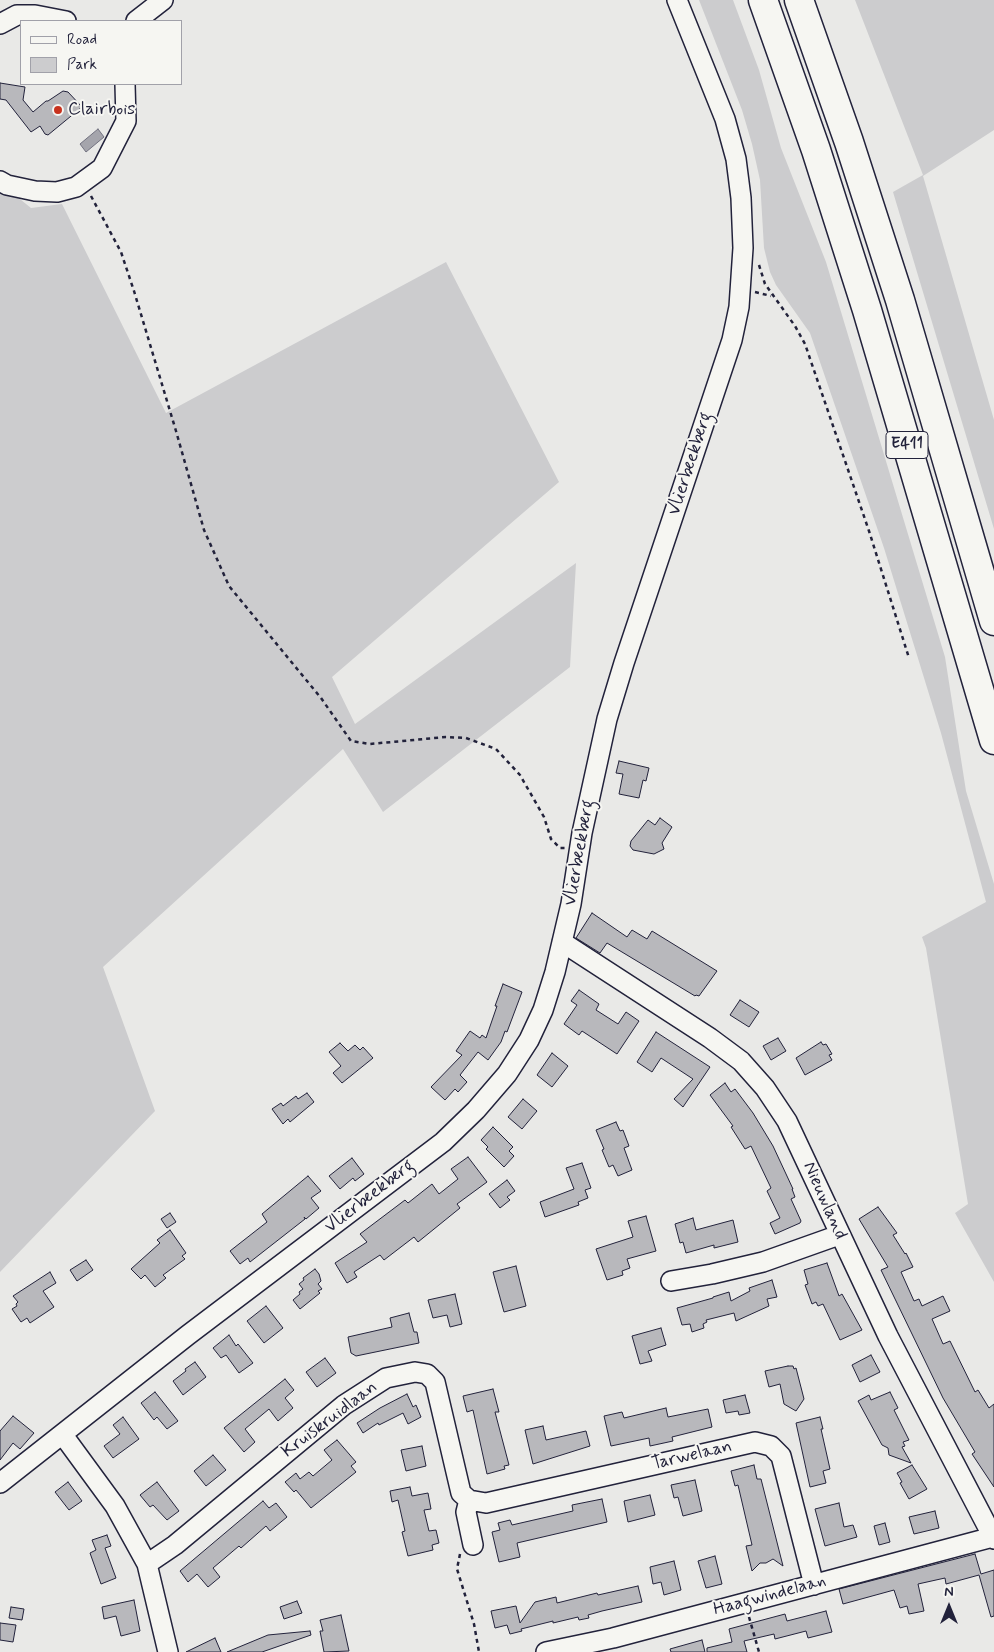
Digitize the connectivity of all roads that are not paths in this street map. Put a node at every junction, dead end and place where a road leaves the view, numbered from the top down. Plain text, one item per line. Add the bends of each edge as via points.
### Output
1 (163, 0) edge
2 (677, 0) edge
3 (763, 0) edge
4 (799, 0) edge
5 (61, 20) edge
6 (137, 20) edge
7 (0, 24) edge
8 (125, 85) edge
9 (0, 181) edge
10 (994, 621) edge
11 (994, 740) edge
12 (562, 942) junction
13 (839, 1235) junction
14 (671, 1281) dead end
15 (63, 1435) junction
16 (0, 1483) edge
17 (469, 1500) junction
18 (993, 1538) edge
19 (473, 1545) road end
20 (147, 1564) junction
21 (814, 1585) junction
22 (615, 1645) edge
23 (168, 1652) edge
24 (546, 1652) edge

1 - 6 street
2 - 12 street, Vlierbeekberg via 724,118 736,158 743,248 740,298 729,349 607,719
3 - 11 highway, E411 via 816,150 867,310
4 - 10 highway, E411 via 900,300
5 - 7 street via 17,15
8 - 9 street via 126,121 102,168 76,187 57,192 35,191
12 - 13 street, Nieuwland via 741,1061 765,1088 787,1121
12 - 15 street, Vlierbeekberg via 544,1010 529,1040 507,1074 476,1110 443,1142 188,1335
13 - 14 street via 763,1262
13 - 18 street, Nieuwland
15 - 16 street, Vlierbeekberg
15 - 20 street via 115,1506
17 - 19 street, Kruiskruidlaan via 466,1512
17 - 20 street, Kruiskruidlaan via 461,1493 434,1382 427,1374 415,1372 386,1378 344,1405 175,1545
17 - 21 street, Tarwelaan via 486,1503 755,1442 771,1446 781,1456
18 - 21 street, Haagwindelaan
20 - 23 street
21 - 22 street, Haagwindelaan via 745,1603
22 - 24 street, Haagwindelaan

